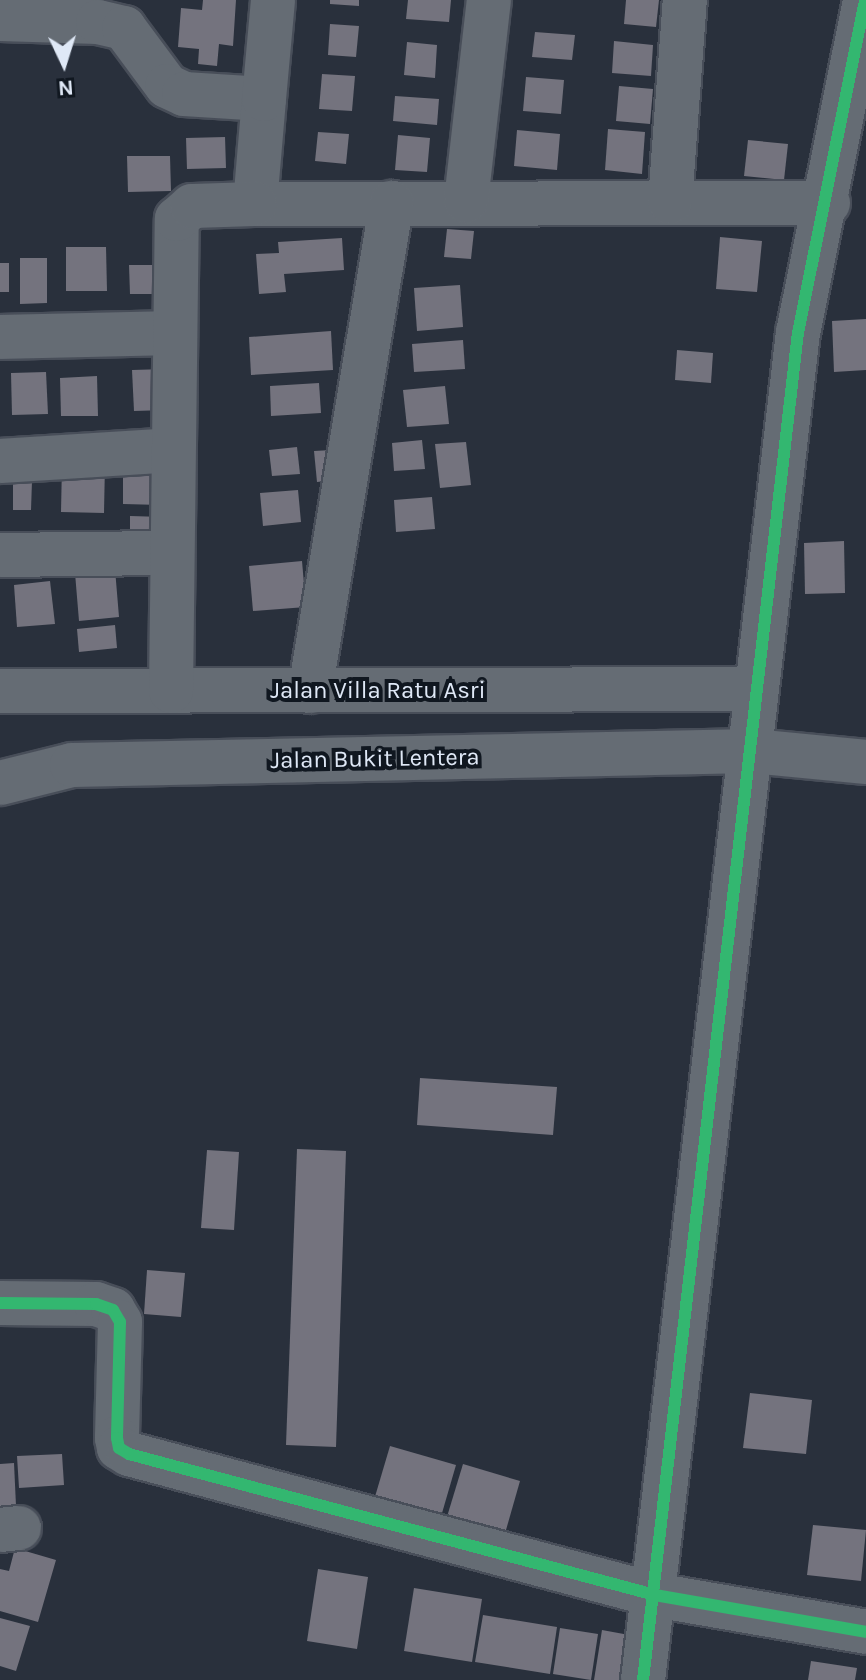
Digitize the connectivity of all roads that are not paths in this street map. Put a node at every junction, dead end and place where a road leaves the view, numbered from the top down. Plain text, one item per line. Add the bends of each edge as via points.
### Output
1 (273, 0) edge
2 (489, 0) edge
3 (685, 0) edge
4 (865, 0) edge
5 (0, 19) edge
6 (264, 99) junction
7 (466, 201) junction
8 (670, 202) junction
9 (392, 203) junction
10 (828, 203) junction
11 (255, 204) junction
12 (175, 333) junction
13 (0, 337) edge
14 (173, 450) junction
15 (0, 461) edge
16 (172, 553) junction
17 (0, 555) edge
18 (756, 689) junction
19 (0, 691) edge
20 (171, 691) junction
21 (310, 691) junction
22 (752, 751) junction
23 (866, 762) edge
24 (0, 783) edge
25 (0, 1303) edge
26 (655, 1595) junction
27 (866, 1632) edge
28 (643, 1680) edge

1 - 6 street
2 - 7 street
3 - 8 street
4 - 10 street
5 - 6 street via 98,22 124,28 167,86 184,94
6 - 11 street
7 - 8 street
7 - 9 street
8 - 10 street
9 - 11 street
9 - 21 street
10 - 18 street via 798,333
11 - 12 street via 192,206 177,219
12 - 13 street
12 - 14 street
14 - 15 street
14 - 16 street
16 - 17 street
16 - 20 street
18 - 21 street, Jalan Villa Ratu Asri
18 - 22 street
19 - 20 street, Jalan Villa Ratu Asri
20 - 21 street, Jalan Villa Ratu Asri
22 - 23 street, Jalan Bukit Lentera
22 - 24 street, Jalan Bukit Lentera via 72,765
22 - 26 street
25 - 26 street via 96,1304 113,1310 120,1322 117,1438 119,1448 129,1454
26 - 27 street
26 - 28 street

